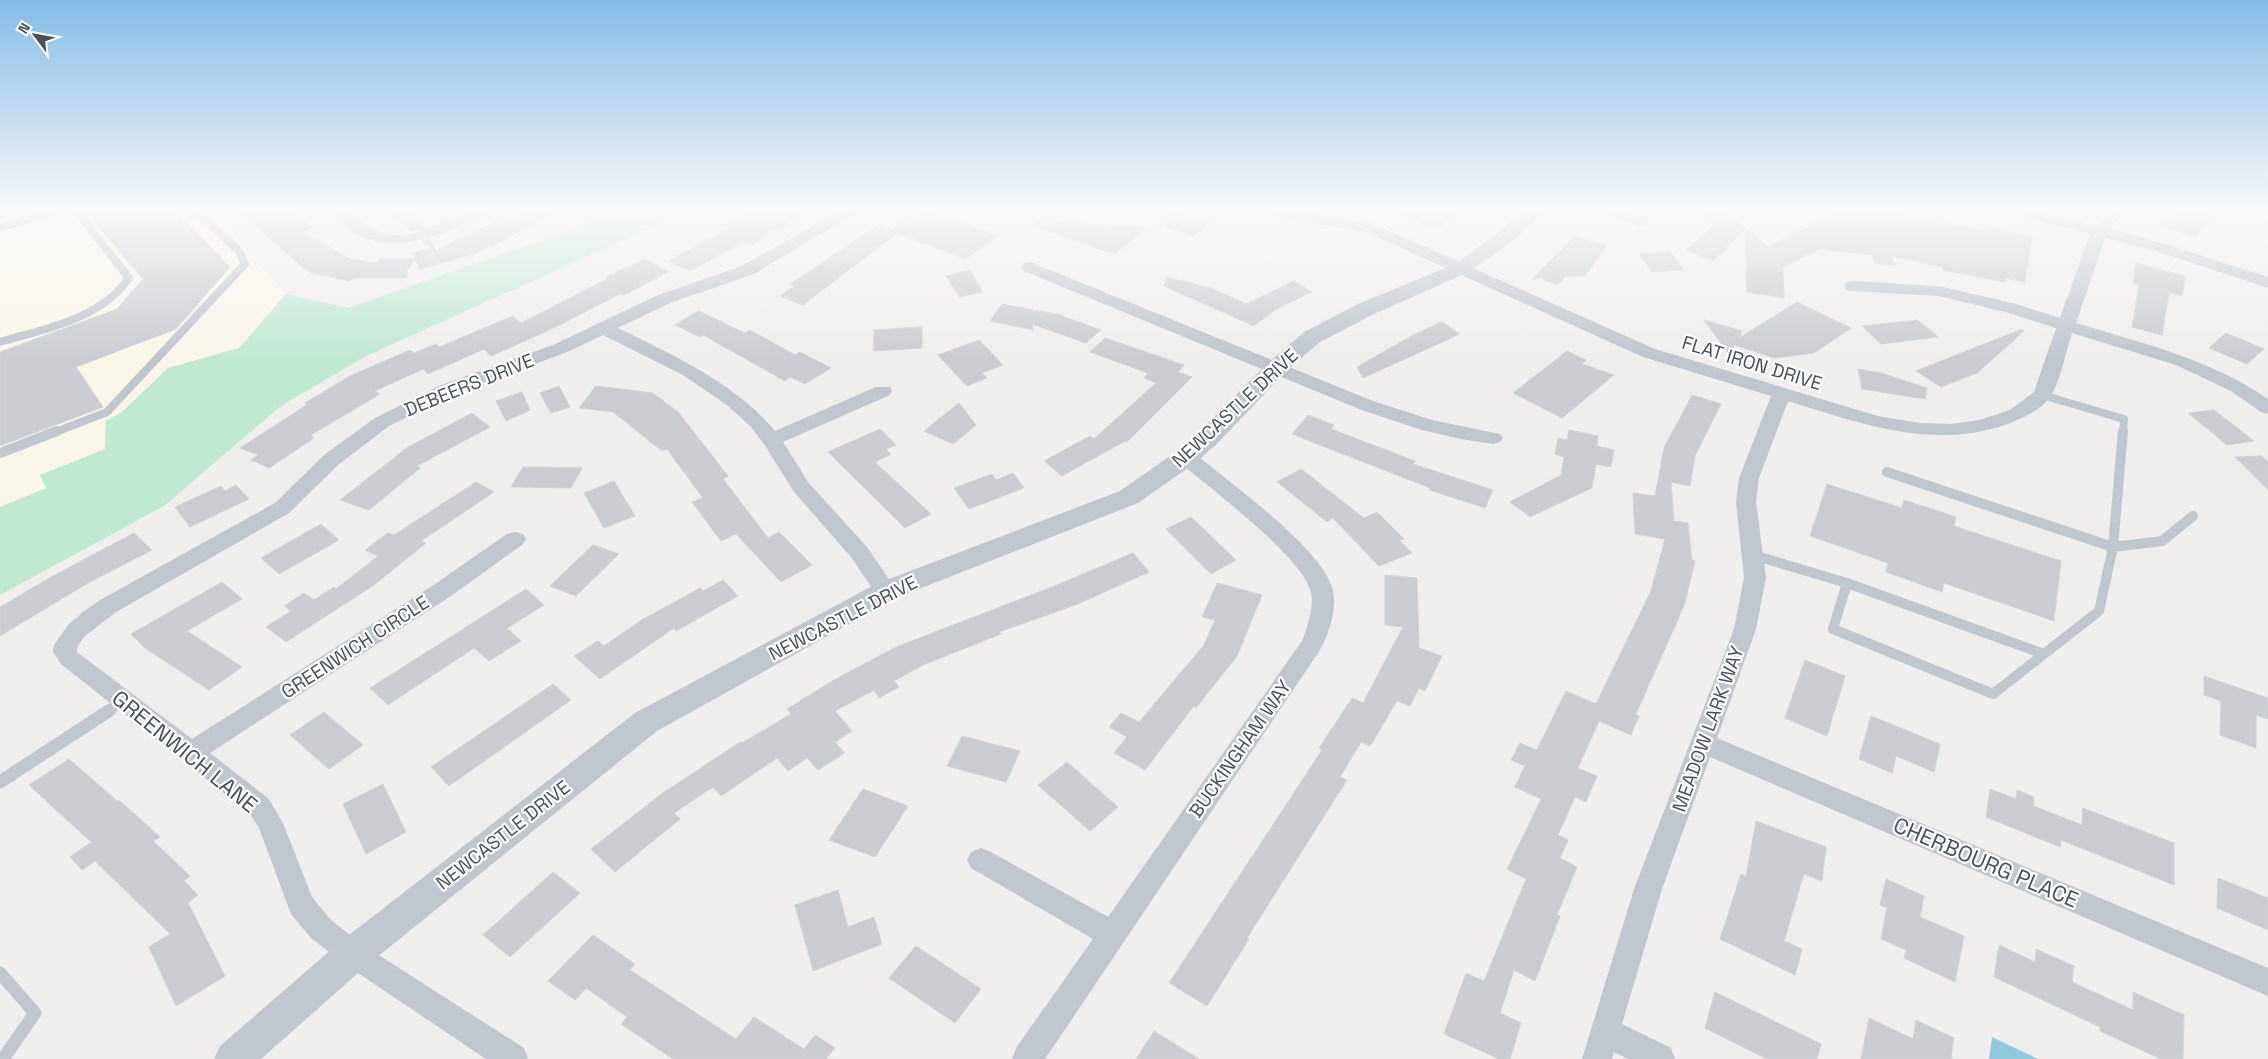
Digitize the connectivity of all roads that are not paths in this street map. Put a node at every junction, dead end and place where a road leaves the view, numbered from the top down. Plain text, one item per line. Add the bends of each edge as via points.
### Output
1 (114, 258) edge
2 (242, 258) edge
3 (768, 258) edge
4 (1440, 258) edge
5 (1475, 258) edge
6 (2090, 258) edge
7 (2196, 258) edge
8 (1030, 266) dead end
9 (1462, 268) junction
10 (2268, 283) edge
11 (1853, 286) dead end
12 (2067, 325) junction
13 (604, 328) junction
14 (0, 342) edge
15 (1275, 369) junction
16 (884, 391) dead end
17 (1781, 394) junction
18 (2042, 395) junction
19 (2268, 408) edge
20 (1493, 438) dead end
21 (772, 440) junction
22 (0, 453) edge
23 (1186, 457) junction
24 (1887, 472) dead end
25 (2193, 516) dead end
26 (515, 539) dead end
27 (2113, 547) junction
28 (1753, 555) junction
29 (1847, 583) junction
30 (886, 591) junction
31 (66, 645) joint
32 (2044, 654) junction
33 (124, 700) junction
34 (1704, 743) junction
35 (192, 752) junction
36 (0, 782) edge
37 (981, 860) dead end
38 (1112, 935) junction
39 (353, 954) junction
40 (0, 973) edge
41 (2268, 982) edge
42 (1604, 1031) junction
43 (3, 1059) edge
44 (233, 1059) edge
45 (513, 1059) edge
46 (1026, 1059) edge
47 (1597, 1059) edge
48 (1660, 1059) edge

1 - 14 lane via 129,278 114,297 71,318
2 - 22 lane via 245,264 107,412
3 - 13 street, DEBEERS DRIVE via 748,270 664,300
4 - 9 street, FLAT IRON DRIVE
5 - 9 street, NEWCASTLE DRIVE
6 - 12 street
7 - 10 street
8 - 15 street
9 - 15 street, NEWCASTLE DRIVE via 1336,324 1312,337
9 - 17 street, FLAT IRON DRIVE via 1649,353
11 - 12 street via 1955,294
12 - 18 street
12 - 19 street via 2182,361 2238,387
13 - 21 street via 711,384 758,423
13 - 31 street, DEBEERS DRIVE via 521,364 448,389 382,422 330,460 282,508 108,606 76,631
15 - 20 street via 1422,424 1459,434
15 - 23 street, NEWCASTLE DRIVE
16 - 21 street
17 - 18 street, FLAT IRON DRIVE via 1876,422 1952,430 2009,418
17 - 28 street, MEADOW LARK WAY via 1749,478 1746,502
18 - 27 lane via 2124,419
21 - 30 street via 801,487 859,552
23 - 30 street, NEWCASTLE DRIVE via 1129,497
23 - 38 street, BUCKINGHAM WAY via 1303,558 1324,592 1324,617 1312,644
24 - 27 lane
25 - 27 lane via 2162,541
26 - 35 street, GREENWICH CIRCLE via 443,590
27 - 32 lane via 2099,611
28 - 29 lane
28 - 34 street, MEADOW LARK WAY via 1755,578 1745,629
29 - 32 lane
29 - 32 lane via 1833,629 1992,694
30 - 39 street, NEWCASTLE DRIVE via 646,722
31 - 33 street, GREENWICH LANE via 68,658
33 - 35 street, GREENWICH LANE
33 - 36 lane
34 - 41 street, CHERBOURG PLACE
34 - 42 street, MEADOW LARK WAY via 1648,889
35 - 39 street, GREENWICH LANE via 259,806 270,823 301,905 321,929
37 - 38 street
38 - 46 street, BUCKINGHAM WAY
39 - 44 street, NEWCASTLE DRIVE
39 - 45 street, GREENWICH LANE
40 - 43 lane via 35,1012
42 - 47 street, MEADOW LARK WAY
42 - 48 street

